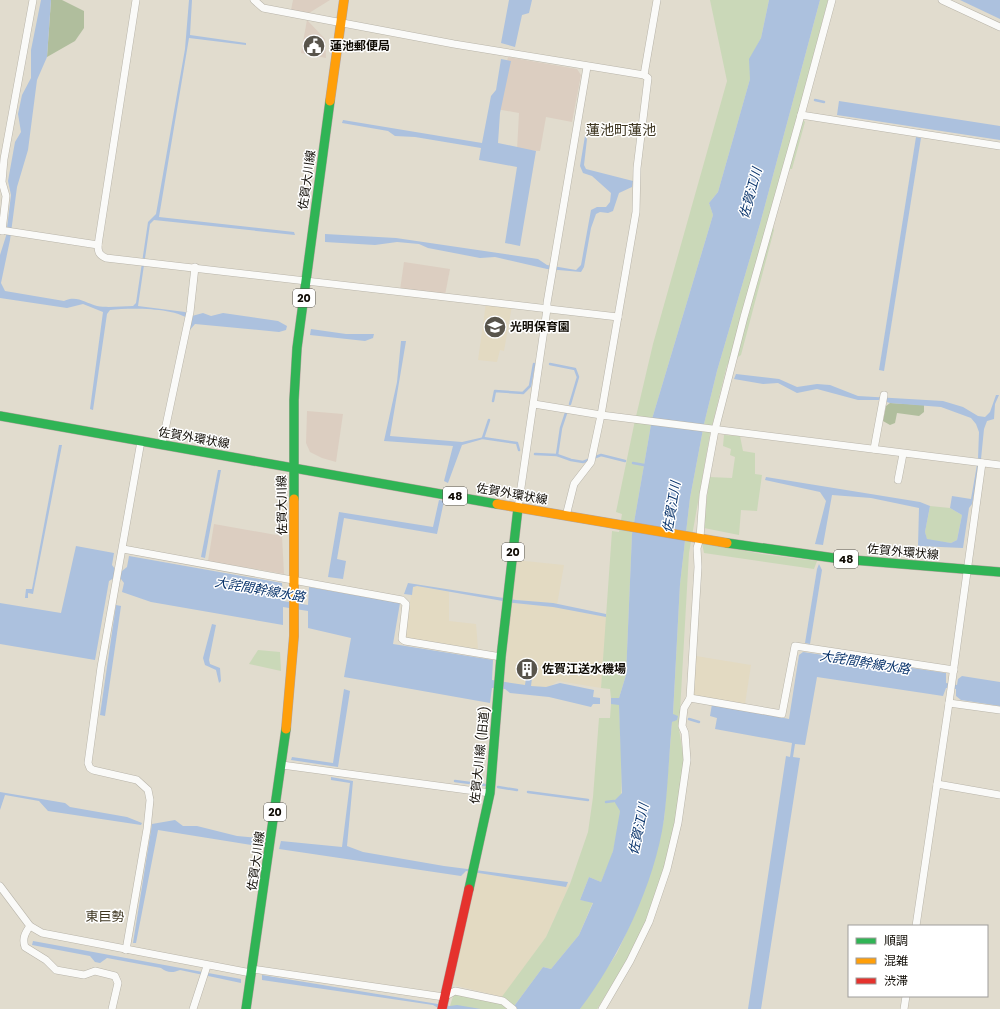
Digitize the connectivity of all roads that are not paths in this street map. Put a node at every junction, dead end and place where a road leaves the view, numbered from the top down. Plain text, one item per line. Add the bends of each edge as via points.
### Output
1 (33, 0) edge
2 (136, 0) edge
3 (254, 0) edge
4 (344, 0) edge
5 (657, 0) edge
6 (832, 0) edge
7 (942, 0) edge
8 (341, 22) junction
9 (1000, 28) edge
10 (587, 67) junction
11 (644, 75) junction
12 (801, 115) junction
13 (1000, 146) edge
14 (5, 231) edge
15 (98, 245) junction
16 (195, 267) junction
17 (306, 280) junction
18 (547, 309) junction
19 (618, 317) junction
20 (884, 395) dead end
21 (534, 404) junction
22 (601, 415) junction
23 (0, 416) edge
24 (713, 430) junction
25 (141, 441) junction
26 (162, 444) junction
27 (874, 449) junction
28 (903, 454) junction
29 (979, 463) junction
30 (1000, 465) edge
31 (294, 468) junction
32 (898, 480) dead end
33 (518, 508) junction
34 (566, 516) junction
35 (696, 538) junction
36 (123, 549) junction
37 (966, 569) junction
38 (1000, 572) edge
39 (295, 580) junction
40 (501, 657) junction
41 (954, 670) junction
42 (690, 698) junction
43 (949, 702) junction
44 (1000, 710) edge
45 (282, 765) junction
46 (936, 784) junction
47 (490, 793) junction
48 (1000, 795) edge
49 (0, 886) edge
50 (916, 925) edge
51 (30, 926) junction
52 (126, 950) junction
53 (208, 966) junction
54 (252, 971) junction
55 (906, 997) edge
56 (443, 1003) edge
57 (112, 1009) edge
58 (193, 1009) edge
59 (246, 1009) edge
60 (513, 1009) edge
61 (602, 1009) edge
62 (904, 1009) edge

1 - 14 street via 4,159 2,182 6,196
2 - 15 street
3 - 8 street via 263,8
4 - 8 main road, 佐賀大川線 / 20
5 - 11 street
6 - 12 street
7 - 9 street
8 - 10 street
8 - 17 main road, 佐賀大川線 / 20
10 - 11 street
10 - 18 street
11 - 19 street via 648,78 636,212
12 - 13 street
12 - 24 street
14 - 15 street
15 - 16 street via 98,252 106,258
16 - 17 street
16 - 26 street via 190,312
17 - 18 street
17 - 31 main road, 佐賀大川線 / 20 via 294,400
18 - 19 street
18 - 21 street
19 - 22 street
20 - 27 street
21 - 22 street
21 - 33 street
22 - 24 street
22 - 34 street via 591,462 574,484
23 - 25 main road, 佐賀外環状線 / 48
24 - 27 street
24 - 35 street
25 - 26 main road, 佐賀外環状線 / 48
25 - 36 street
26 - 31 main road, 佐賀外環状線 / 48
27 - 28 street
28 - 29 street
28 - 32 street
29 - 30 street
29 - 37 street
31 - 33 main road, 佐賀外環状線 / 48
31 - 39 main road, 佐賀大川線 / 20
33 - 34 main road, 佐賀外環状線 / 48
33 - 40 main road, 20
34 - 35 main road, 佐賀外環状線 / 48
35 - 37 main road, 佐賀外環状線 / 48 via 841,559
35 - 42 street via 698,567
36 - 39 street
36 - 52 street via 101,667 88,762 93,770 136,780 144,784 148,790 148,825
37 - 38 main road, 佐賀外環状線 / 48
37 - 41 street
39 - 40 street via 402,600 406,604 402,639 405,641
39 - 45 main road, 佐賀大川線 / 20 via 295,615
40 - 47 main road, 佐賀大川線 (旧道) / 20
41 - 42 street via 796,646 782,714
41 - 43 street
42 - 61 street via 684,708 682,726 687,760 678,823 667,869 649,922 630,962
43 - 44 street
43 - 46 street
45 - 47 street
45 - 54 main road, 佐賀大川線 / 20
46 - 48 street
46 - 50 street
47 - 56 main road, 佐賀大川線 (旧道) / 20
49 - 51 street
51 - 52 street via 42,933
51 - 57 street via 24,934 25,947 46,960 56,970 84,975 95,971 115,976 118,983
52 - 53 street
53 - 54 street
53 - 58 street
54 - 56 street
54 - 59 main road, 佐賀大川線 / 20
55 - 62 street
56 - 60 street via 455,991 503,1001

